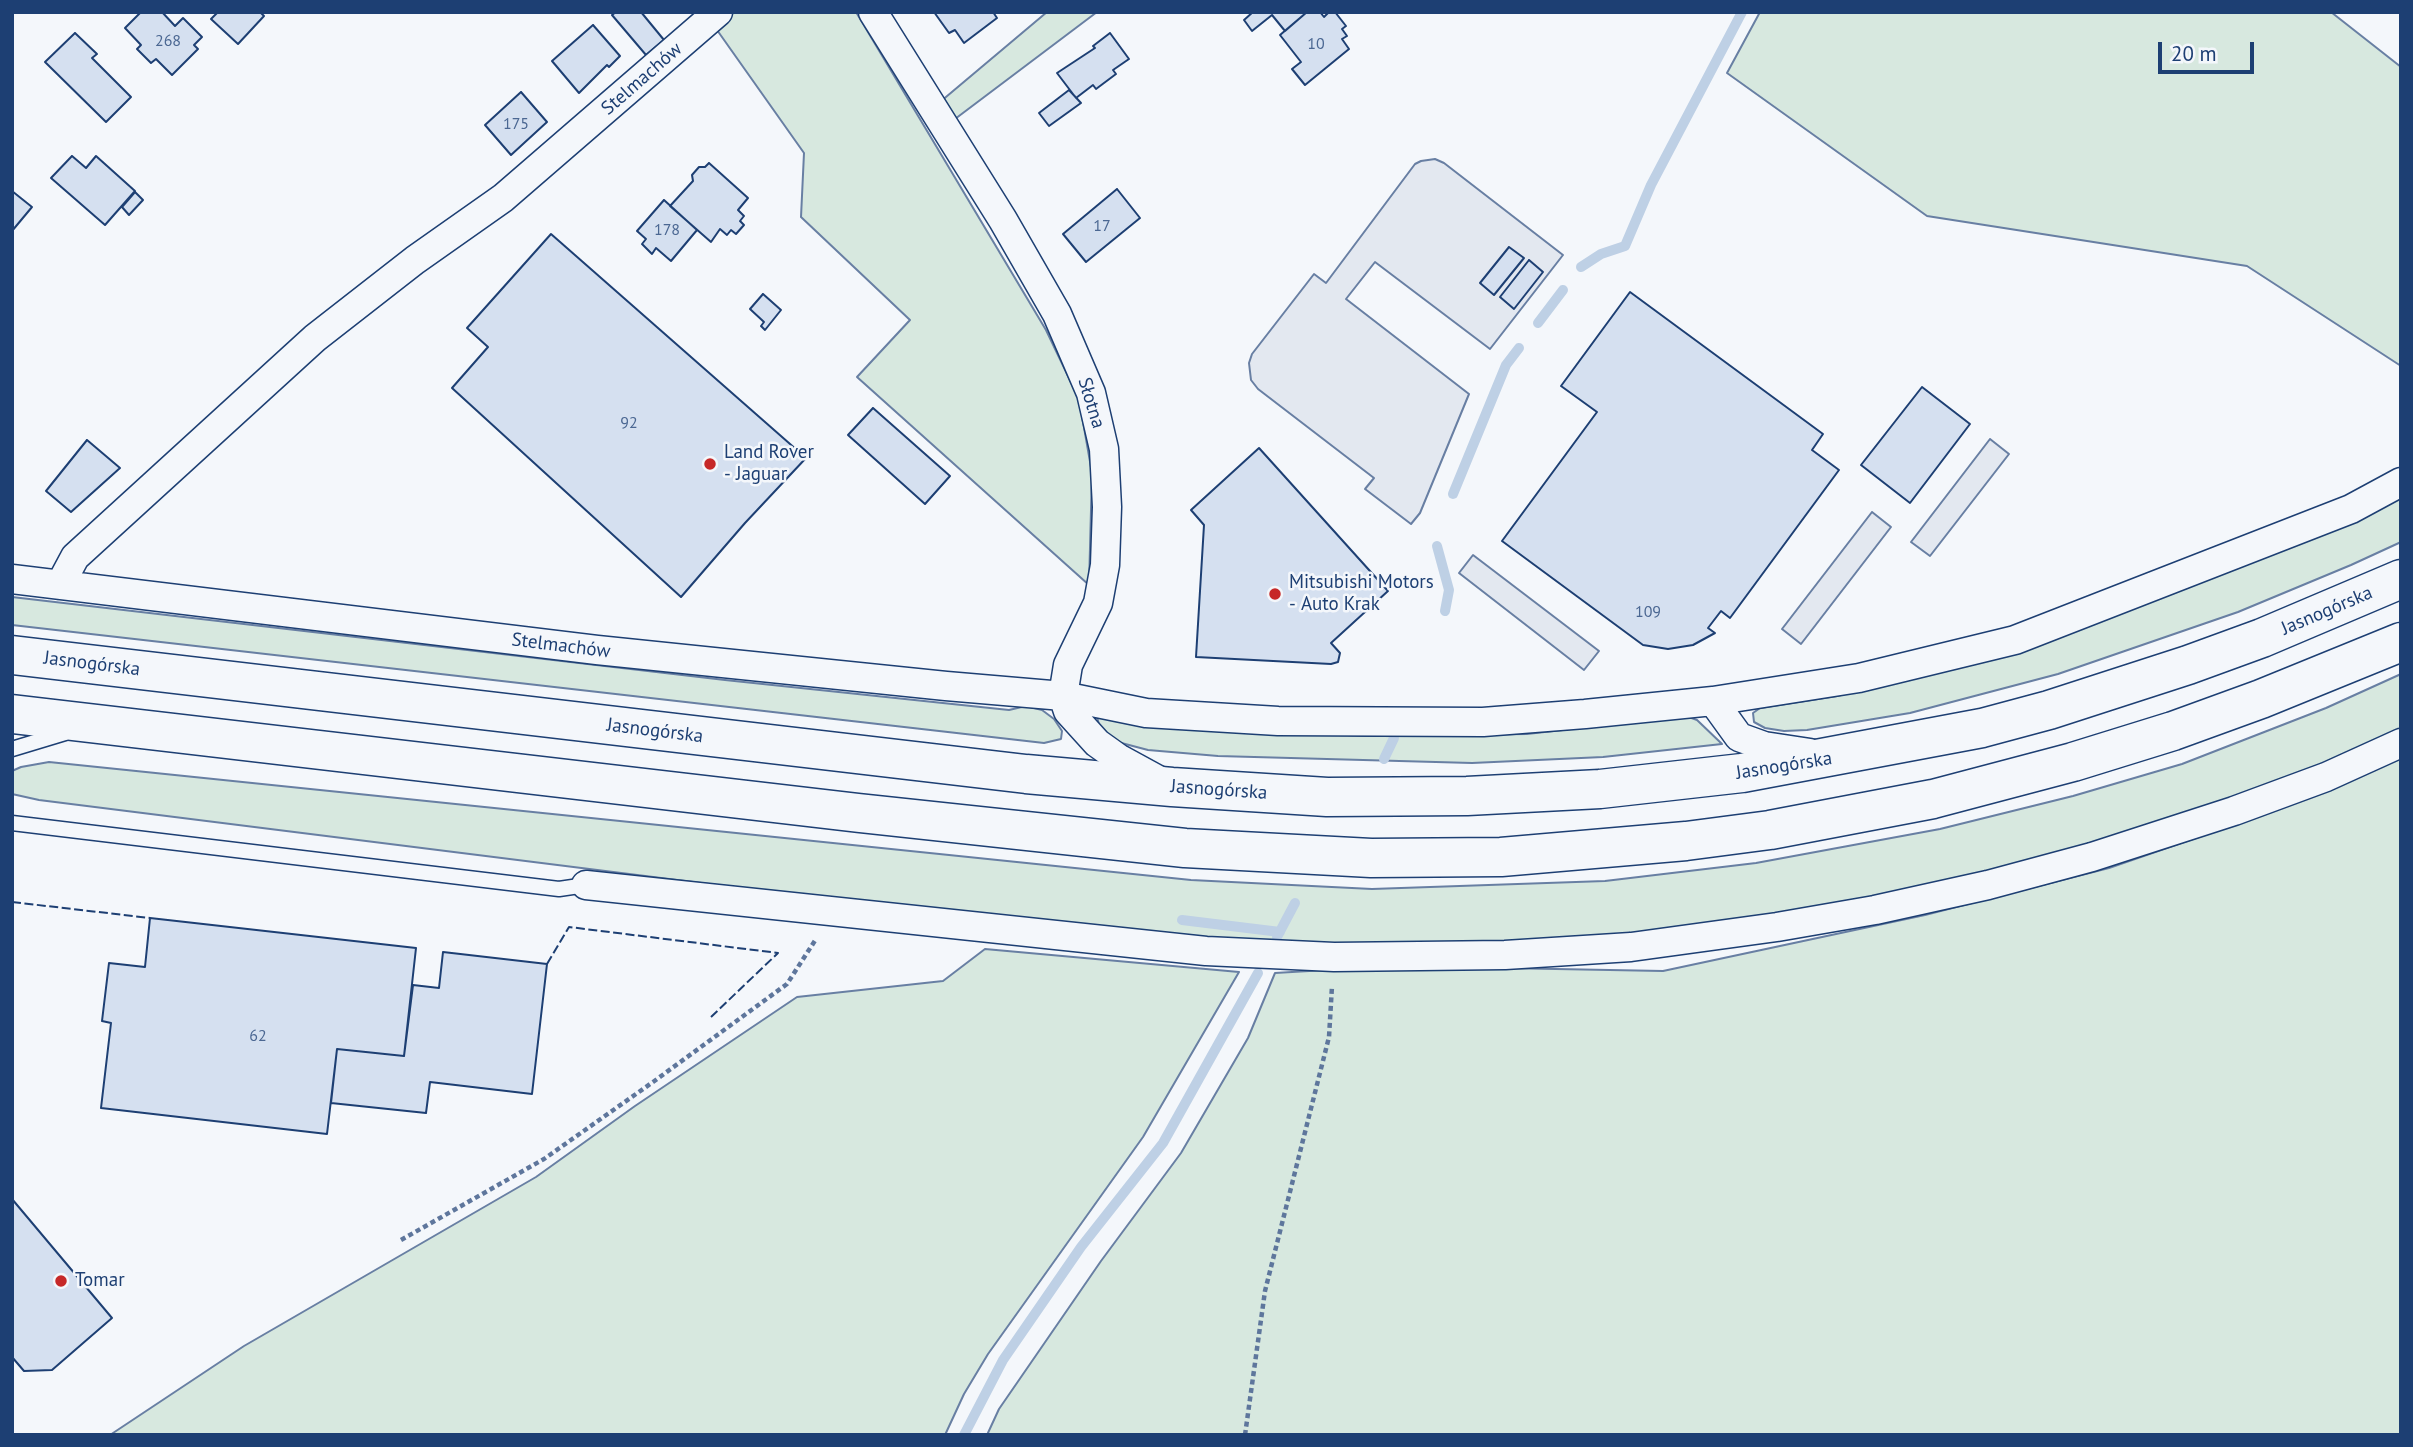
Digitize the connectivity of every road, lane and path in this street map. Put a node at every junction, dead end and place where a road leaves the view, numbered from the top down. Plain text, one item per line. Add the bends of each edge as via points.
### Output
1 (718, 12) edge
2 (873, 12) edge
3 (2401, 482) edge
4 (12, 579) edge
5 (2401, 579) edge
6 (60, 585) junction
7 (2401, 642) edge
8 (12, 655) edge
9 (1063, 696) junction
10 (1713, 701) junction
11 (12, 714) edge
12 (99, 724) junction
13 (2401, 743) edge
14 (12, 749) edge
15 (1837, 757) junction
16 (1172, 787) junction
17 (12, 823) edge
18 (586, 885) joint
19 (835, 910) junction
20 (1334, 957) junction
21 (401, 1240) dead end
22 (1245, 1435) edge

1 - 6 street, Stelmachów via 503,198 315,338 75,556
2 - 9 street, Słotna via 1057,314 1091,393 1104,449 1105,565 1098,603 1068,665
3 - 10 street, Stelmachów via 2351,509 2015,640 1859,678
4 - 6 street, Stelmachów
5 - 15 main road, Jasnogórska via 2262,638 2120,688 1983,728
6 - 9 street, Stelmachów via 597,650
7 - 12 main road via 2174,731 1933,799 1710,838 1501,857 1371,858 1185,848
8 - 16 main road, Jasnogórska via 1000,771
9 - 10 street, Stelmachów via 1146,713 1368,722 1483,722
9 - 16 street via 1068,711 1097,743
10 - 15 street via 1739,737 1764,746
11 - 12 main road
12 - 14 lane
13 - 20 street via 2326,777 2105,853 1875,911 1631,947 1505,955
15 - 16 main road, Jasnogórska via 1729,775 1526,794 1327,797
17 - 18 lane via 559,889
18 - 19 street
19 - 20 street via 1206,951
19 - 21 path via 787,984 544,1159
20 - 22 path via 1329,1037 1265,1291

